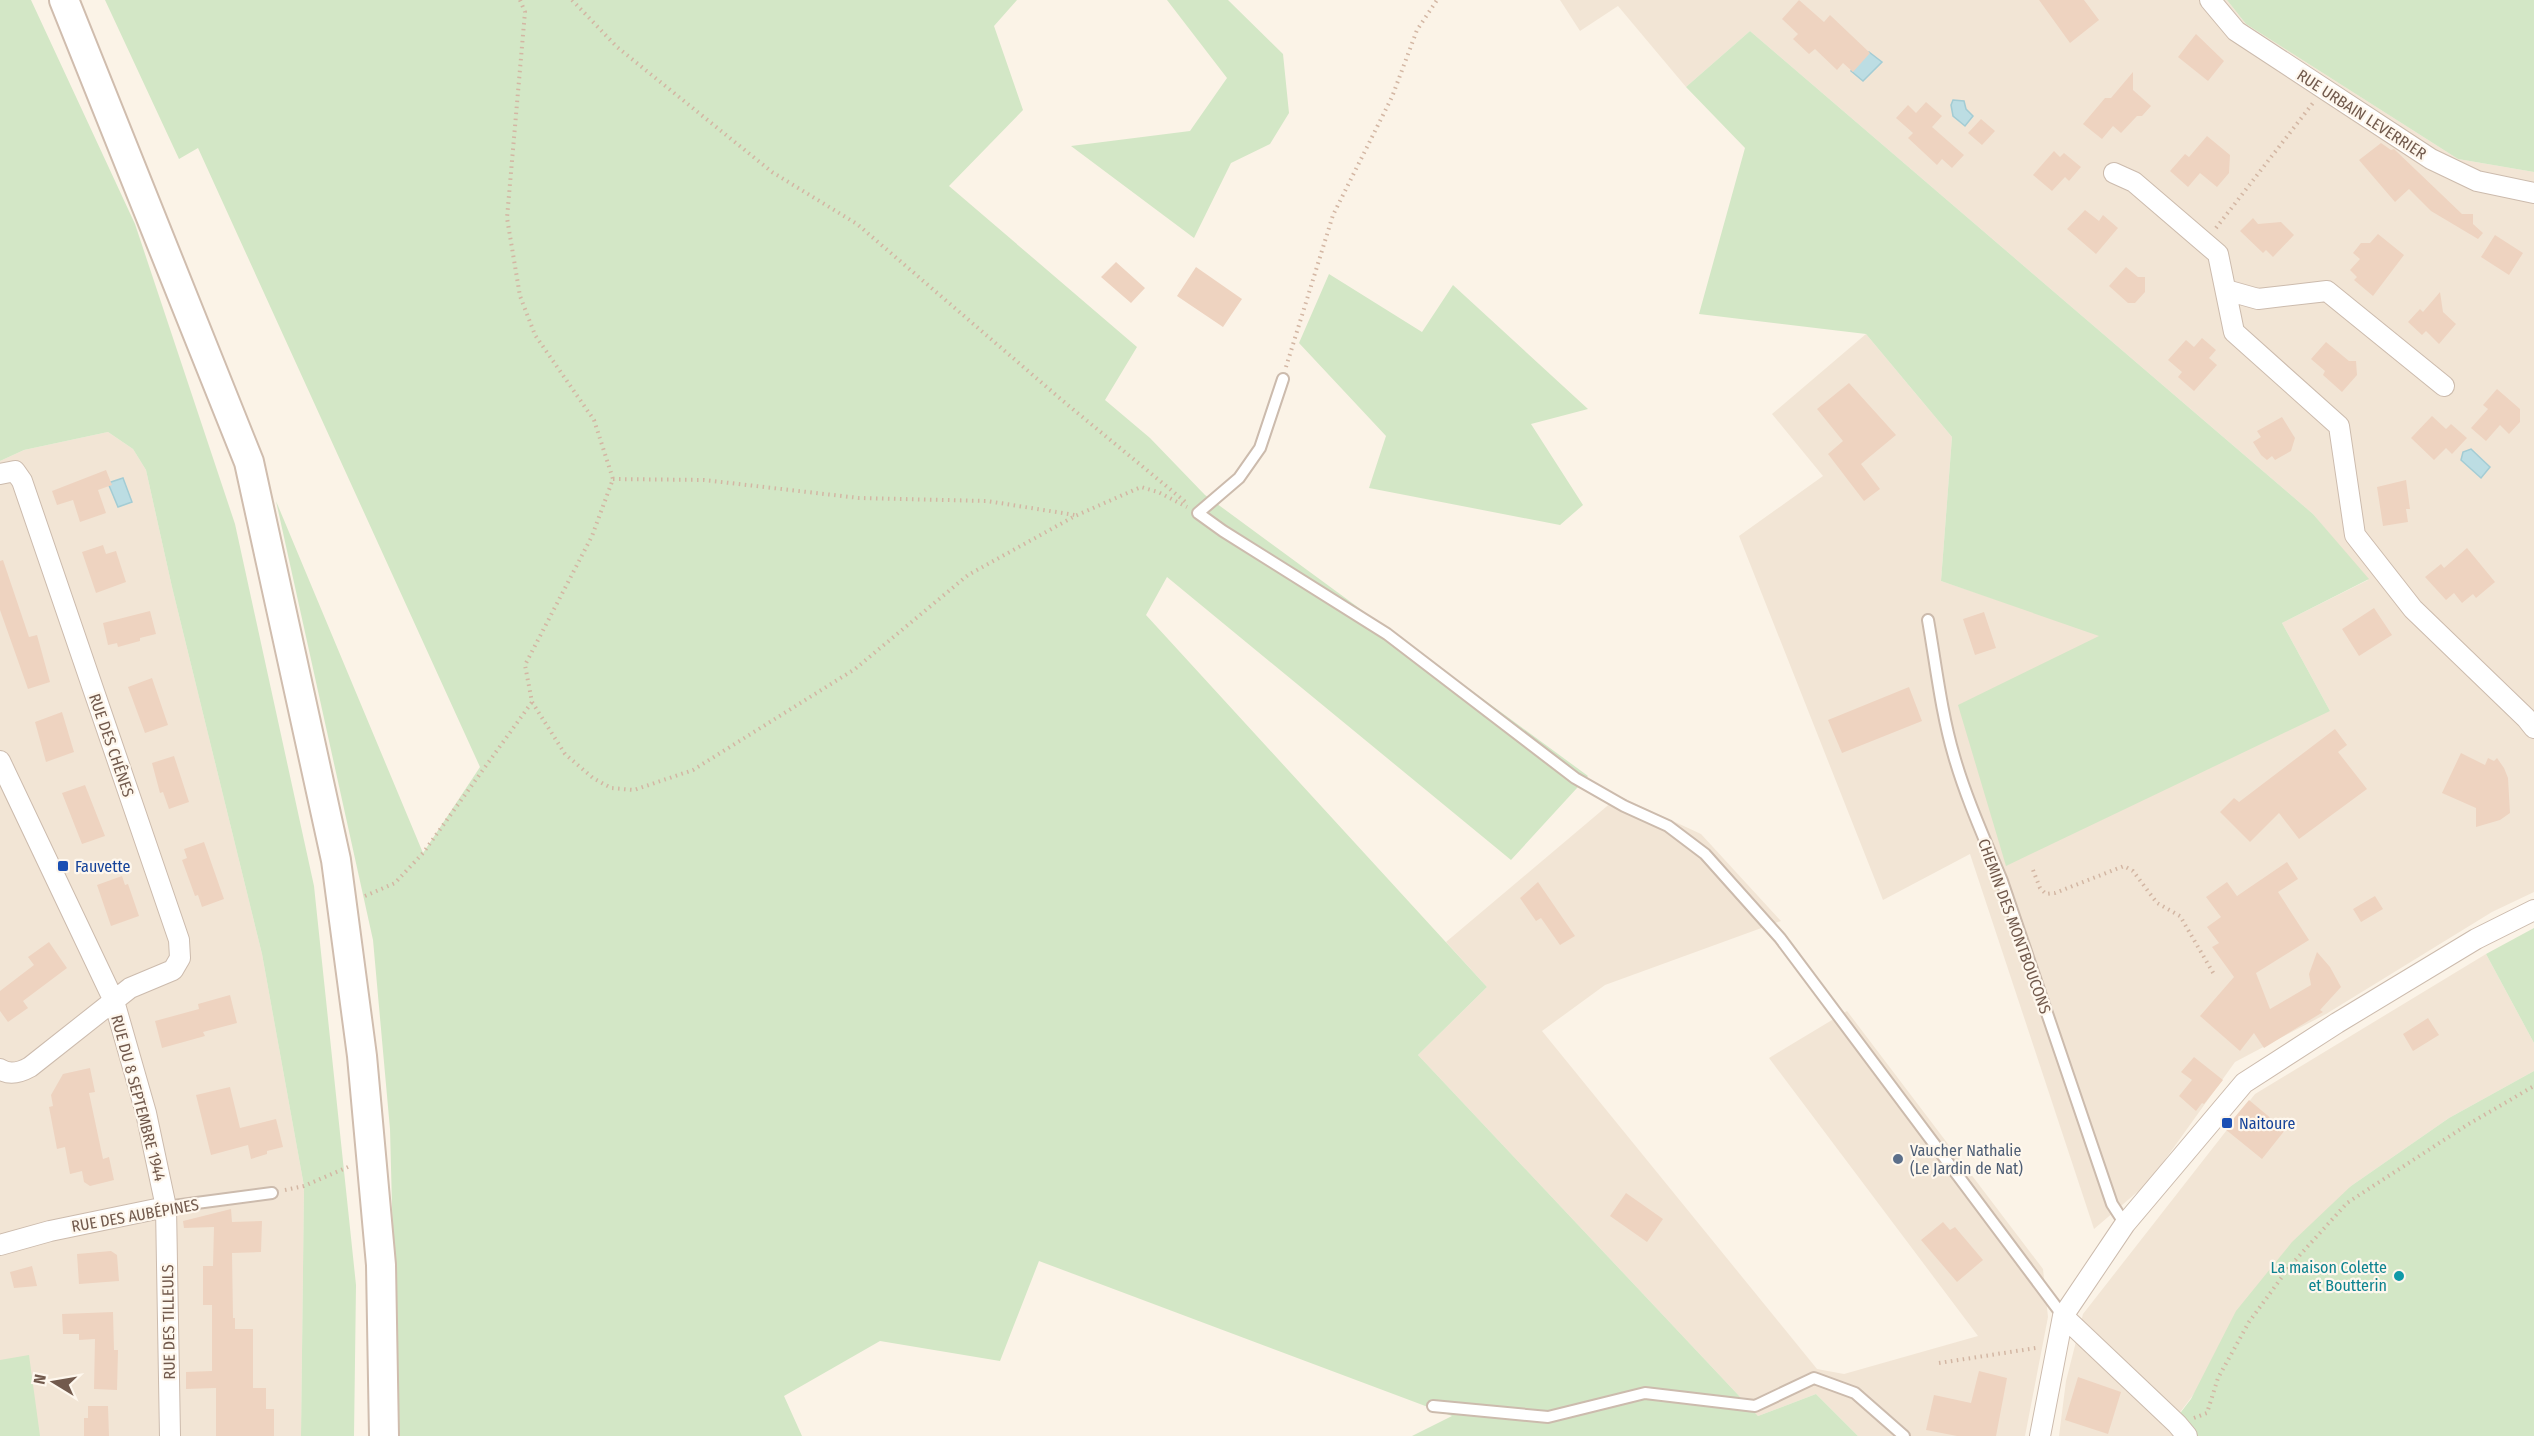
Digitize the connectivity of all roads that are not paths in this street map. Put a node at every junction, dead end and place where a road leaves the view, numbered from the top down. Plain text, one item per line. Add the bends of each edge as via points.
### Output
1 (64, 0) edge
2 (2210, 0) edge
3 (2114, 173) dead end
4 (2534, 193) edge
5 (2226, 290) junction
6 (1283, 379) road end
7 (2444, 387) dead end
8 (0, 474) edge
9 (1928, 620) dead end
10 (2534, 729) edge
11 (0, 761) edge
12 (2534, 910) edge
13 (114, 1001) junction
14 (0, 1069) edge
15 (272, 1193) road end
16 (166, 1208) junction
17 (2125, 1224) junction
18 (0, 1245) edge
19 (2063, 1316) junction
20 (1433, 1406) dead end
21 (2182, 1430) edge
22 (170, 1436) edge
23 (384, 1436) edge
24 (1904, 1436) edge
25 (2040, 1436) edge

1 - 23 main road via 249,462 336,860 372,1156 381,1265
2 - 4 street, RUE URBAIN LEVERRIER via 2236,31 2431,159 2477,181
3 - 5 street via 2134,182 2218,254
5 - 7 street via 2258,299 2327,291
5 - 10 street via 2234,332 2339,426 2355,535 2412,609
6 - 19 lane via 1260,448 1239,478 1198,513 1387,634 1575,778 1668,826 1705,854 1780,938
8 - 13 street, RUE DES CHÊNES via 15,471 22,481 179,940 180,958 173,970 130,988
9 - 17 lane, CHEMIN DES MONTBOUCONS via 1954,756 2002,880 2112,1204
11 - 13 street, RUE DU 8 SEPTEMBRE 1944
12 - 17 street via 2466,945 2244,1083
13 - 14 street via 30,1067 18,1073
13 - 16 street, RUE DU 8 SEPTEMBRE 1944 via 146,1113
15 - 16 lane, RUE DES AUBÉPINES
16 - 18 street, RUE DES AUBÉPINES
16 - 22 street, RUE DES TILLEULS
17 - 19 street
19 - 21 street
19 - 25 street
20 - 24 lane via 1548,1417 1645,1394 1755,1406 1814,1378 1855,1393

